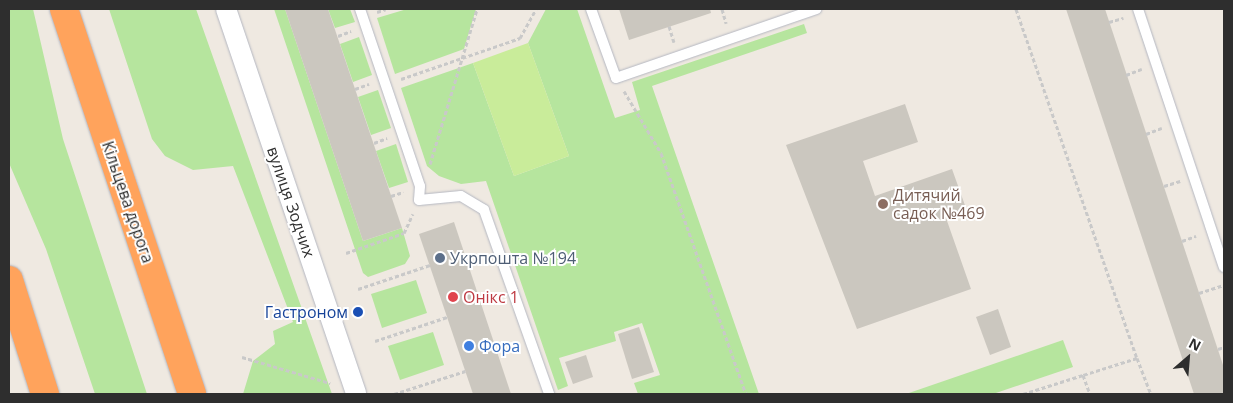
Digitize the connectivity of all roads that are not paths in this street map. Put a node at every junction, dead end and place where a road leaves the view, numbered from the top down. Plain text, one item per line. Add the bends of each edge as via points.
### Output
1 (64, 9) edge
2 (226, 9) edge
3 (360, 9) edge
4 (592, 9) edge
5 (816, 9) edge
6 (1138, 9) edge
7 (1224, 268) edge
8 (9, 280) edge
9 (46, 394) edge
10 (192, 394) edge
11 (356, 394) edge
12 (549, 394) edge

1 - 10 highway, Кільцева дорога
2 - 11 street, вулиця Зодчих
3 - 12 lane via 420,186 419,200 461,196 484,210
4 - 5 lane via 616,78
6 - 7 lane
8 - 9 highway

